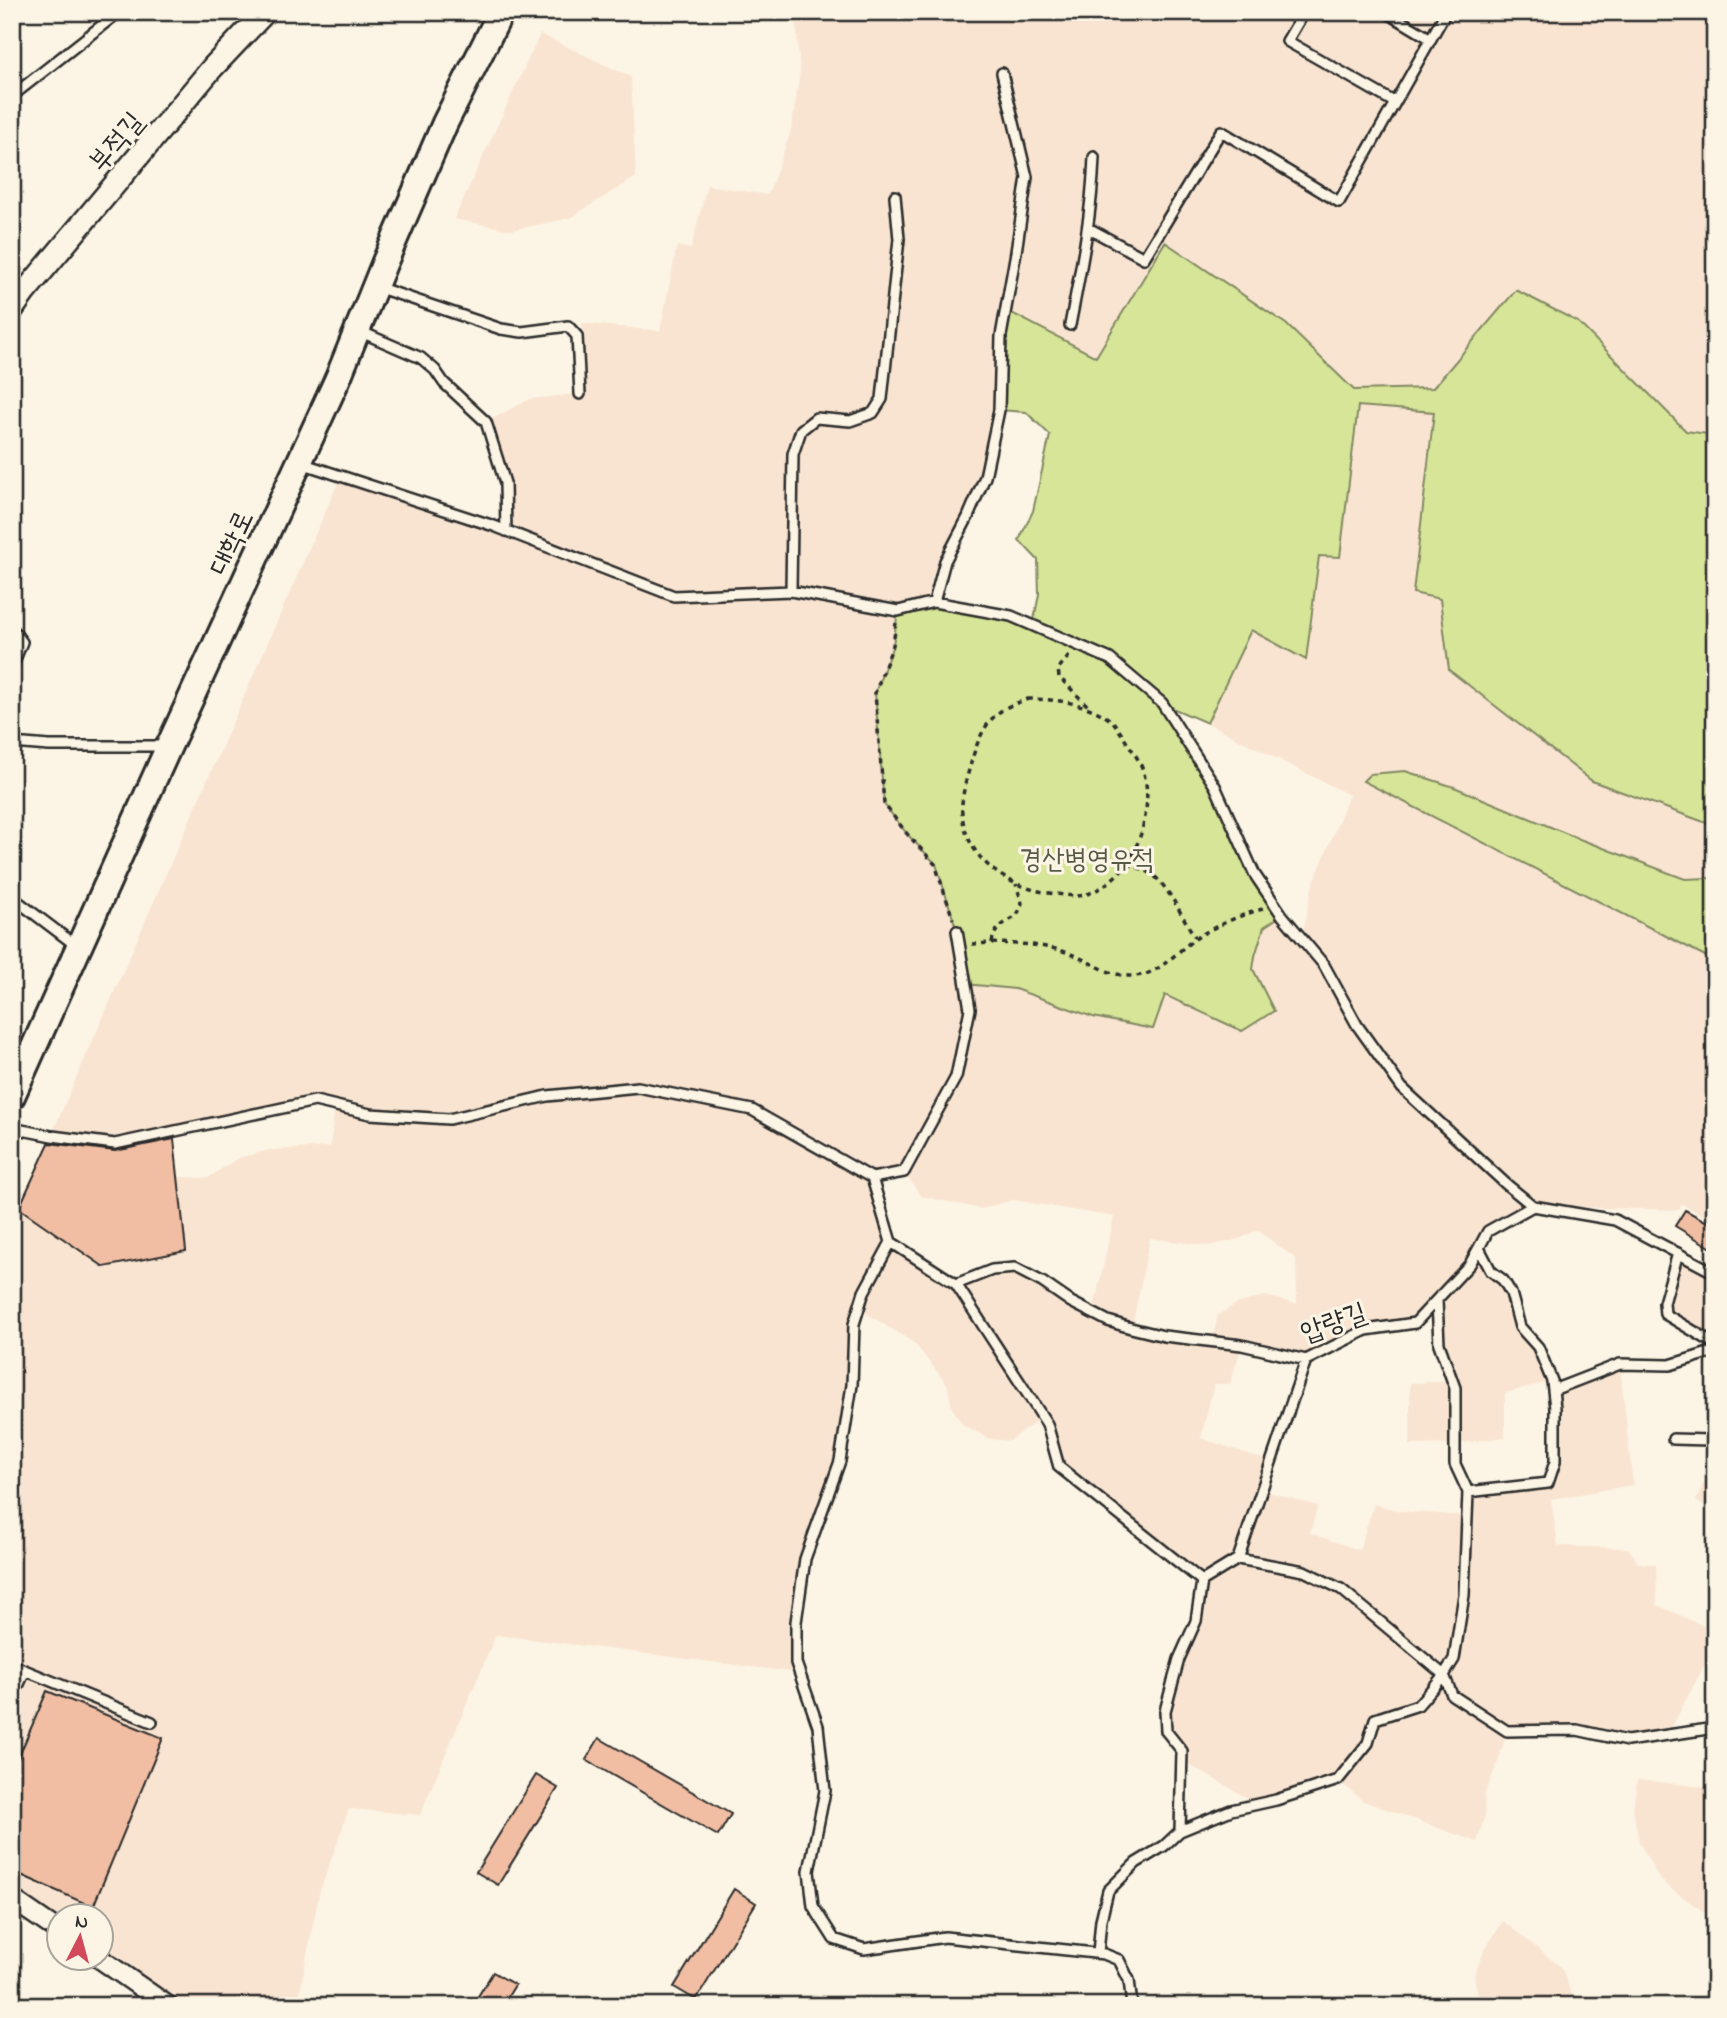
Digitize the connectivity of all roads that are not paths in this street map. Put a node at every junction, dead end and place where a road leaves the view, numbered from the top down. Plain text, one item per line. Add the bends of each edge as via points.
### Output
1 (119, 12) edge
2 (264, 12) edge
3 (501, 12) edge
4 (1304, 12) edge
5 (1386, 12) edge
6 (1446, 12) edge
7 (1431, 39) junction
8 (1002, 73) dead end
9 (12, 96) edge
10 (1395, 102) junction
11 (1094, 157) dead end
12 (895, 196) dead end
13 (1088, 228) junction
14 (375, 286) junction
15 (12, 310) edge
16 (1070, 325) dead end
17 (357, 330) junction
18 (580, 394) dead end
19 (299, 462) junction
20 (506, 531) junction
21 (791, 592) junction
22 (934, 602) junction
23 (12, 629) edge
24 (12, 667) edge
25 (12, 743) edge
26 (169, 746) junction
27 (12, 897) edge
28 (957, 931) road end
29 (78, 947) junction
30 (12, 1096) edge
31 (12, 1128) edge
32 (872, 1178) junction
33 (1532, 1206) junction
34 (891, 1242) junction
35 (1479, 1248) junction
36 (1678, 1253) junction
37 (1715, 1273) edge
38 (956, 1284) junction
39 (1437, 1301) junction
40 (1715, 1344) edge
41 (1715, 1351) edge
42 (1306, 1360) junction
43 (1553, 1390) junction
44 (1715, 1436) edge
45 (1673, 1439) dead end
46 (1468, 1492) junction
47 (1238, 1559) junction
48 (1202, 1581) junction
49 (12, 1665) edge
50 (25, 1671) junction
51 (1444, 1675) junction
52 (12, 1699) edge
53 (152, 1722) dead end
54 (1715, 1728) edge
55 (1180, 1831) junction
56 (12, 1899) edge
57 (46, 1922) edge
58 (1098, 1953) junction
59 (116, 1970) edge
60 (168, 2006) edge
61 (1132, 2006) edge

1 - 9 lane
2 - 15 street, 부적길
3 - 14 main road, 대학로 via 445,123
4 - 10 lane via 1287,41
5 - 7 lane
6 - 7 lane
7 - 10 lane
8 - 22 lane via 1027,177 1001,336 999,410 985,477 945,561
10 - 13 lane via 1339,202 1221,131 1144,258
11 - 13 lane
12 - 21 lane via 899,239 882,399 873,413 850,421 816,418 801,429 793,454
13 - 16 lane
14 - 17 main road, 대학로
14 - 18 lane via 501,329 522,332 568,326 577,336
17 - 19 main road, 대학로
17 - 20 lane via 421,358 486,422 505,483
19 - 20 lane
19 - 26 main road, 대학로
20 - 21 lane via 674,596
21 - 22 lane via 898,611
22 - 33 lane via 1011,616 1110,659 1162,703 1215,786 1255,876 1324,965 1357,1025 1402,1088
23 - 24 lane via 22,642
25 - 26 lane
26 - 29 main road, 대학로
27 - 29 lane
28 - 32 lane via 970,1009 956,1077 904,1172
29 - 30 main road, 대학로
31 - 32 lane via 115,1144 314,1101 370,1114 449,1119 547,1096 638,1087 752,1110
32 - 34 lane
33 - 35 lane, 압량길 via 1488,1231
33 - 36 lane via 1615,1220
34 - 38 lane
34 - 58 lane via 864,1292 854,1324 852,1385 840,1461 805,1559 796,1622 796,1663 818,1726 825,1791 809,1871 813,1906 834,1939 864,1949 945,1937
35 - 39 lane, 압량길
35 - 43 lane via 1491,1271 1511,1293 1521,1327 1538,1347
36 - 37 lane
36 - 40 lane via 1665,1314
38 - 42 lane, 압량길 via 992,1270 1015,1268 1108,1321 1164,1336 1242,1345
38 - 48 lane via 1046,1424 1059,1466
39 - 42 lane, 압량길 via 1415,1323 1366,1330
39 - 46 lane via 1439,1344 1455,1388 1455,1464
41 - 43 lane via 1670,1365 1620,1364
42 - 47 lane
43 - 46 lane via 1555,1462 1548,1483
44 - 45 lane via 1709,1440
46 - 51 lane via 1464,1595 1454,1659
47 - 48 lane
47 - 51 lane via 1304,1571 1341,1589
48 - 55 lane via 1196,1621 1179,1659 1165,1711 1166,1731 1182,1751
49 - 50 lane
50 - 52 lane
50 - 53 lane
51 - 54 lane via 1452,1695 1507,1731 1577,1730 1627,1741
51 - 55 lane via 1418,1705 1375,1719 1368,1743 1338,1780 1231,1810
55 - 58 lane via 1136,1863 1108,1891
56 - 57 street
58 - 61 lane via 1119,1960 1129,1980
59 - 60 street

